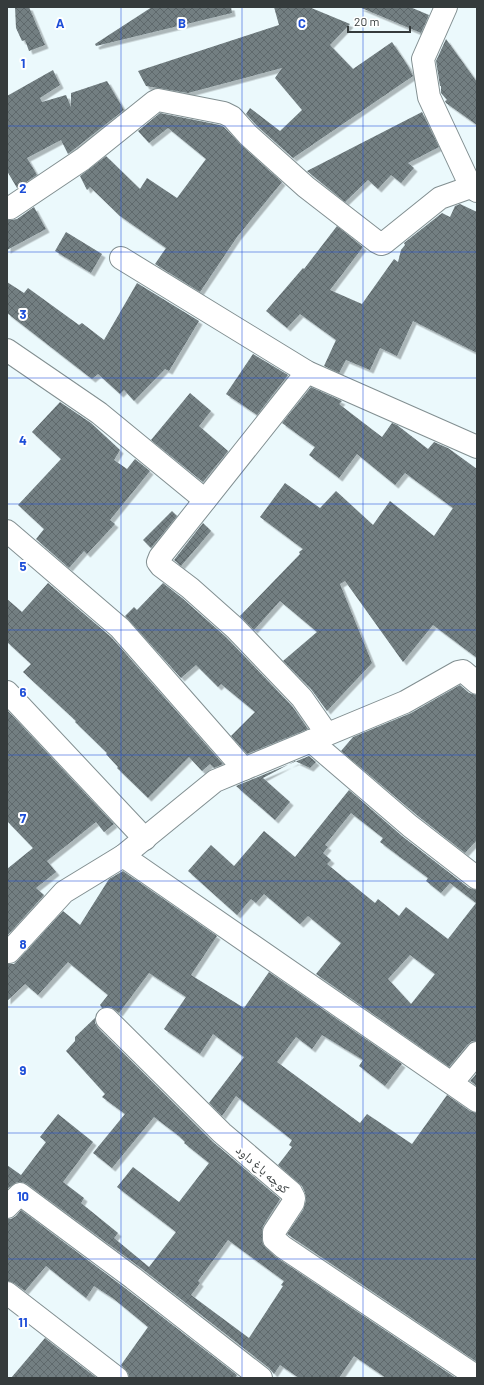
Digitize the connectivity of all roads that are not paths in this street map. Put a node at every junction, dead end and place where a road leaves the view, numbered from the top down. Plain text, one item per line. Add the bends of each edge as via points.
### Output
1 (446, 7) edge
2 (474, 189) edge
3 (10, 208) dead end
4 (121, 258) dead end
5 (7, 350) edge
6 (307, 372) junction
7 (477, 447) edge
8 (206, 500) junction
9 (7, 531) edge
10 (477, 683) edge
11 (7, 692) edge
12 (319, 737) junction
13 (244, 769) junction
14 (144, 838) junction
15 (123, 856) junction
16 (477, 878) edge
17 (7, 952) edge
18 (107, 1019) dead end
19 (477, 1053) edge
20 (452, 1083) junction
21 (477, 1101) edge
22 (7, 1207) edge
23 (7, 1293) edge
24 (477, 1377) edge
25 (117, 1378) edge
26 (261, 1378) edge

1 - 2 street via 423,59 428,97
2 - 3 street via 440,198 381,244 306,187 248,135 232,117 224,113 158,100 83,159
4 - 6 street
5 - 8 street via 99,413
6 - 7 street
6 - 8 street
8 - 12 street via 158,562 235,628 302,698
9 - 13 street via 120,628
10 - 12 street via 463,671 458,672 404,702
11 - 14 street
12 - 13 street
12 - 16 street via 410,826
13 - 14 street via 215,781
14 - 15 street
15 - 17 street via 64,892
15 - 20 street
18 - 24 street, کوچه باغ داود via 222,1133 291,1192 293,1203 274,1232 274,1239
19 - 20 street
20 - 21 street
22 - 26 street via 20,1194
23 - 25 street

